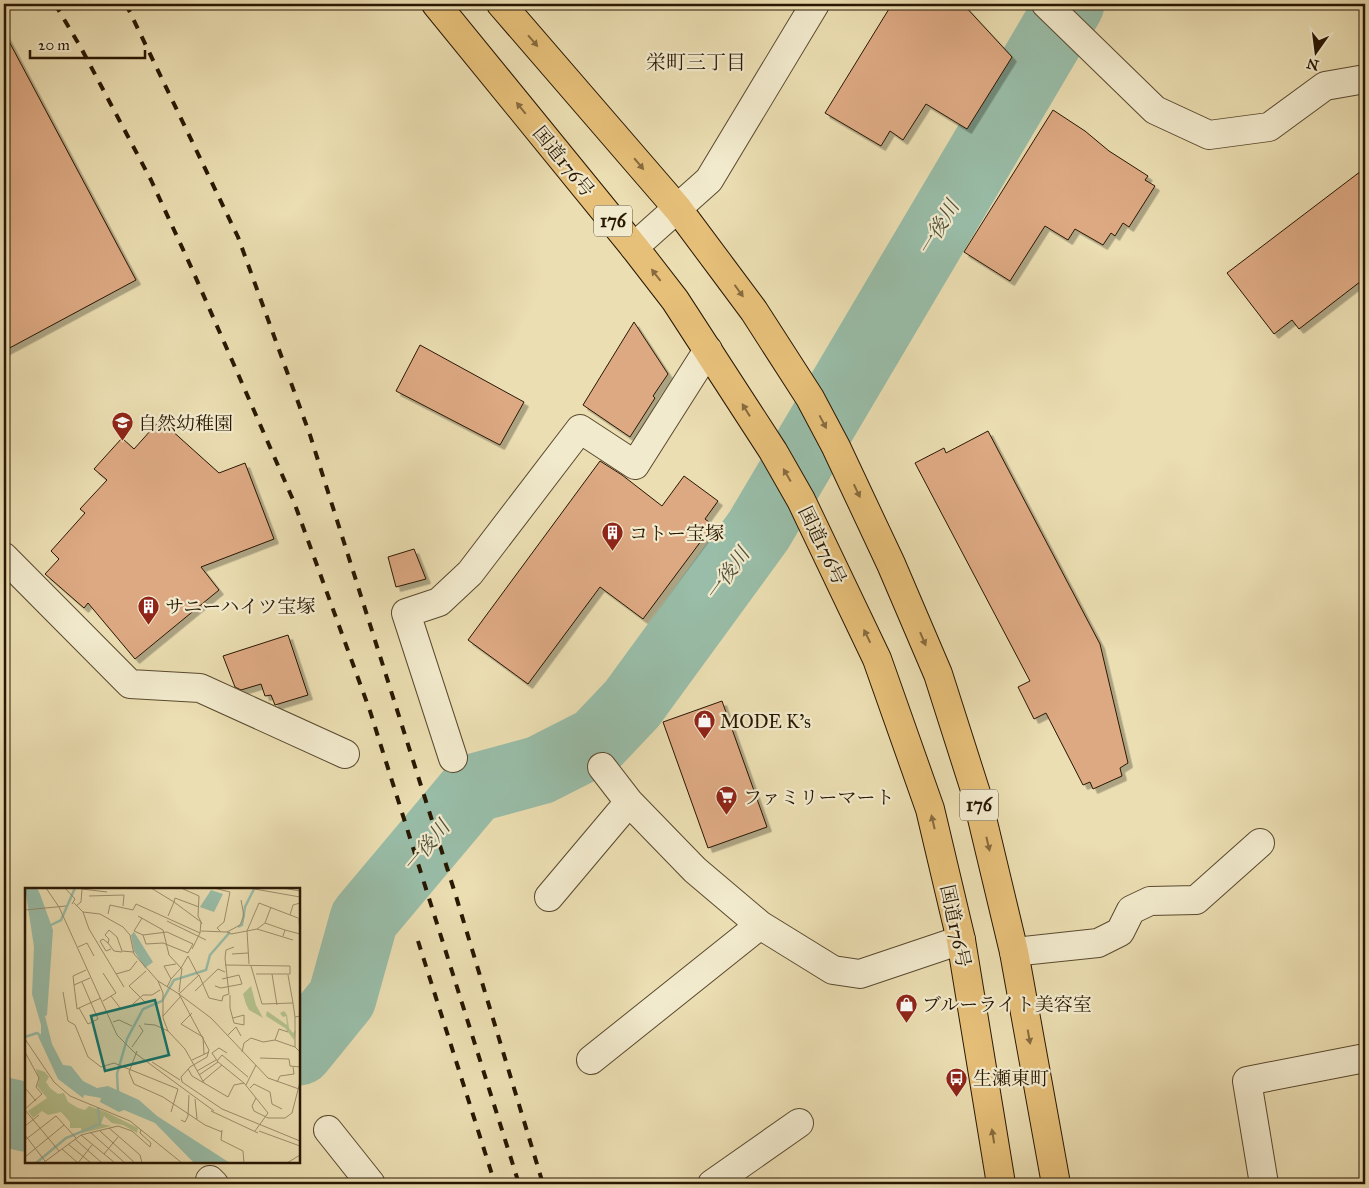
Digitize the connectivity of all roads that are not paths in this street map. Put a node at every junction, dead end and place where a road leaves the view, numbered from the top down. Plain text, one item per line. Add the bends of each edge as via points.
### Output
1 (436, 4) edge
2 (501, 4) edge
3 (815, 4) edge
4 (1046, 4) edge
5 (1365, 78) edge
6 (678, 209) junction
7 (634, 247) junction
8 (708, 350) junction
9 (4, 556) edge
10 (345, 754) dead end
11 (453, 758) dead end
12 (602, 767) dead end
13 (629, 802) junction
14 (1260, 842) dead end
15 (549, 898) dead end
16 (760, 925) junction
17 (961, 940) junction
18 (1014, 952) junction
19 (1365, 1058) edge
20 (591, 1060) dead end
21 (799, 1123) dead end
22 (328, 1130) dead end
23 (743, 1175) edge
24 (371, 1184) edge
25 (712, 1184) edge
26 (1001, 1184) edge
27 (1056, 1184) edge
28 (1264, 1184) edge

7 -> 1 highway, 国道176号 / 176
2 -> 6 highway, 176
3 - 6 street via 709,180
4 - 5 street via 1155,110 1209,135 1269,127 1325,86
6 - 7 street
6 -> 18 highway, 176 via 754,311 810,398 891,564 938,674 976,793
8 -> 7 highway, 国道176号 / 176
8 - 11 street via 635,465 580,429 470,574 439,602 406,613
17 -> 8 highway, 国道176号 / 176 via 930,809 878,659 801,500
9 - 10 street via 130,684 200,688
12 - 13 street
13 - 15 street
13 - 16 street via 695,870
14 - 18 street via 1196,900 1150,901 1131,910 1120,932 1098,944
16 - 17 street via 833,970 860,974
16 - 20 street
26 -> 17 highway, 国道176号 / 176
18 -> 27 highway, 176
19 - 28 street via 1246,1081
21 - 23 street
22 - 24 street
23 - 25 street

